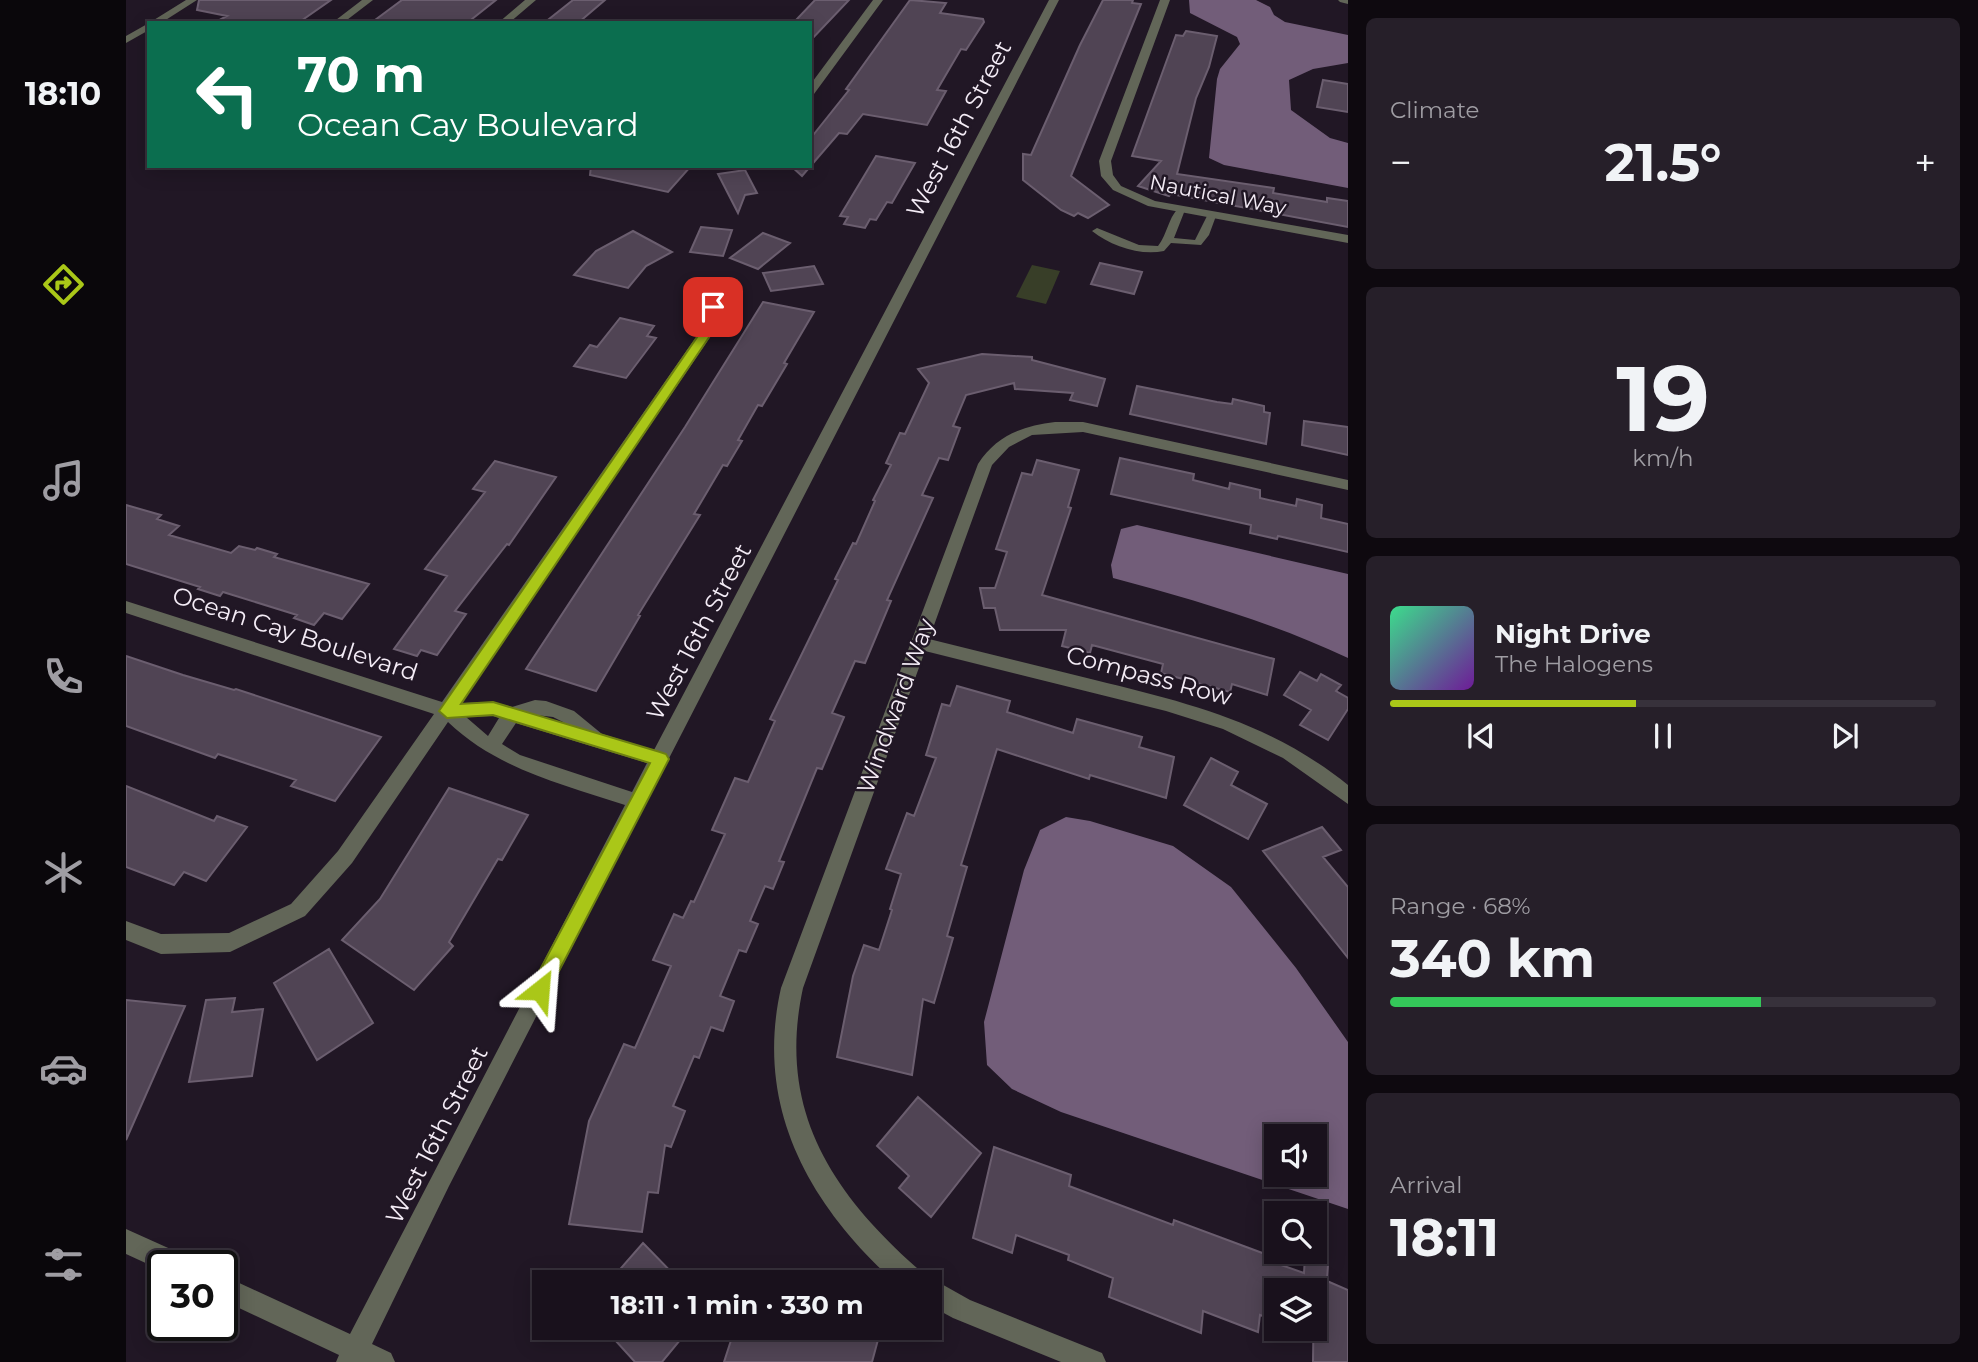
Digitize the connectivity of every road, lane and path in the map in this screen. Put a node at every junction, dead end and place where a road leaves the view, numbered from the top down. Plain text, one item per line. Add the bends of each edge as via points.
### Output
1 (192, 0) edge
2 (368, 0) edge
3 (531, 0) edge
4 (878, 0) edge
5 (1054, 0) edge
6 (1165, 0) edge
7 (157, 21) edge
8 (340, 21) edge
9 (505, 21) edge
10 (147, 27) edge
11 (126, 40) edge
12 (812, 89) edge
13 (1180, 210) junction
14 (1211, 216) junction
15 (1097, 231) dead end
16 (1348, 239) edge
17 (1168, 240) junction
18 (701, 288) dead end
19 (1348, 485) edge
20 (126, 607) edge
21 (919, 643) junction
22 (447, 711) junction
23 (512, 715) junction
24 (491, 746) junction
25 (660, 759) junction
26 (1348, 796) edge
27 (638, 802) junction
28 (126, 930) edge
29 (126, 1241) edge
30 (147, 1251) edge
31 (900, 1270) edge
32 (238, 1295) edge
33 (942, 1298) edge
34 (352, 1356) edge
35 (382, 1362) edge
36 (1093, 1362) edge

1 - 7 street
2 - 8 street
3 - 9 street
4 - 12 street
5 - 25 street, West 16th Street
6 - 13 street, Nautical Way via 1105,161 1107,176 1117,188 1152,204
10 - 11 street
13 - 14 street, Nautical Way
13 - 17 lane
14 - 16 street, Nautical Way
14 - 17 lane via 1198,243
15 - 17 lane via 1151,251 1161,249
18 - 22 street via 713,307 710,327
19 - 21 street, Windward Way via 1083,427 1021,433 993,451 985,464
20 - 22 street, Ocean Cay Boulevard
21 - 26 street, Compass Row via 1203,713 1254,732 1294,754
21 - 31 street, Windward Way via 792,988 785,1030 786,1078 793,1113 816,1172 842,1212
22 - 23 street, Ocean Cay Boulevard via 493,709
22 - 24 street, Ocean Cay Boulevard
22 - 28 street via 345,857 299,911 229,942 160,944
23 - 24 street
23 - 25 street, Ocean Cay Boulevard
24 - 27 street, Ocean Cay Boulevard via 513,760
25 - 27 street, West 16th Street
27 - 34 street, West 16th Street
29 - 30 street
32 - 34 street
33 - 36 street
34 - 35 street

